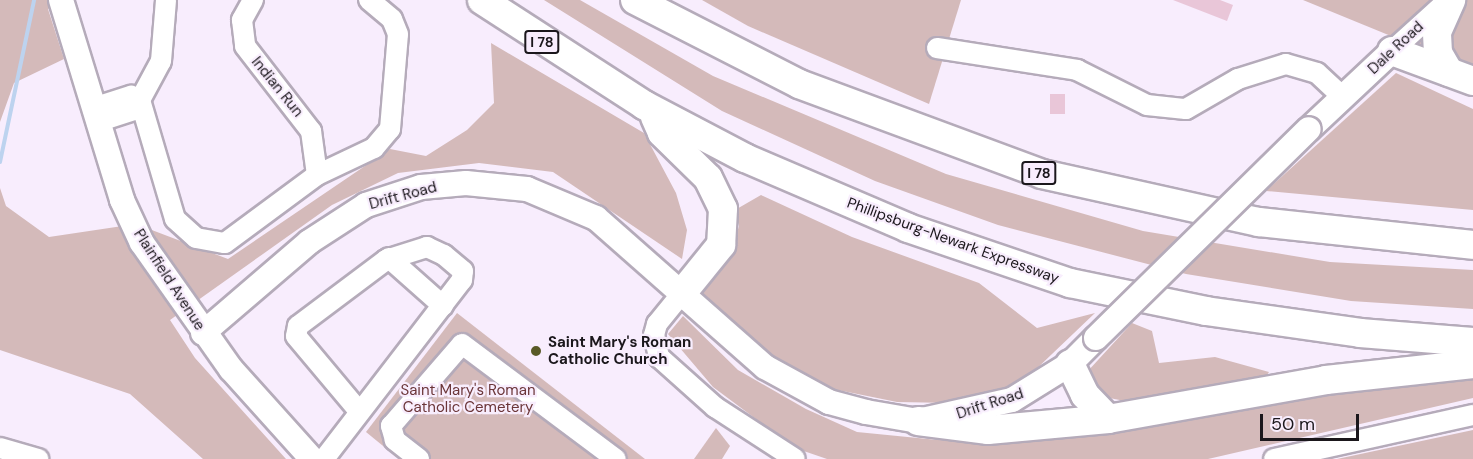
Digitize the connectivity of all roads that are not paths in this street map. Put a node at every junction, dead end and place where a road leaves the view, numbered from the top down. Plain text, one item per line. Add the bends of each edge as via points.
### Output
1 (62, 0) edge
2 (166, 0) edge
3 (253, 0) edge
4 (369, 0) edge
5 (482, 0) edge
6 (636, 0) edge
7 (1450, 0) edge
8 (937, 48) dead end
9 (1392, 51) junction
10 (1461, 77) edge
11 (1343, 97) junction
12 (140, 100) junction
13 (651, 109) junction
14 (95, 115) junction
15 (317, 175) junction
16 (1473, 245) edge
17 (389, 258) junction
18 (683, 292) junction
19 (443, 306) junction
20 (203, 333) junction
21 (1473, 342) edge
22 (1473, 363) edge
23 (1070, 364) junction
24 (359, 411) junction
25 (1473, 415) edge
26 (1108, 419) junction
27 (918, 421) junction
28 (0, 448) edge
29 (38, 459) edge
30 (312, 459) edge
31 (324, 459) edge
32 (419, 459) edge
33 (616, 459) edge
34 (795, 459) edge
35 (1274, 459) edge

1 - 14 main road, Plainfield Avenue
2 - 12 street via 165,46
3 - 15 street, Indian Run via 242,20 242,37 311,130
4 - 15 street via 392,19 398,34 394,116 374,148
5 - 13 highway, Phillipsburg-Newark Expressway / I 78
6 - 16 highway, I 78 via 799,84 1042,174 1259,222
7 - 9 street, Dale Road
7 - 10 highway via 1437,32 1438,53
8 - 11 street via 1077,70 1147,105 1186,109 1238,79 1286,64 1317,73
9 - 10 highway
9 - 11 main road, Dale Road
11 - 23 main road, Drift Road, bridge
12 - 14 street via 130,96
12 - 15 street via 171,210 186,232 206,243 235,239
13 - 18 highway via 662,133 708,178 723,209 721,245
13 - 21 highway, Phillipsburg-Newark Expressway / I 78 via 827,195 1071,283 1282,322
14 - 20 main road, Plainfield Avenue via 142,243
17 - 19 street
17 - 19 street via 427,247 463,271
17 - 24 street via 298,326 296,336
18 - 20 main road, Drift Road via 632,245 575,207 506,185 445,184 366,205 338,221
18 - 27 main road, Drift Road via 765,367 797,388 829,402
18 - 34 street via 657,324 654,335 660,357 715,407
19 - 24 street
20 - 30 main road, Plainfield Avenue
22 - 26 highway via 1326,380
23 - 26 highway via 1085,395
23 - 27 main road, Drift Road via 1012,400
24 - 31 street
25 - 35 street
26 - 27 highway via 988,430
28 - 29 street
32 - 33 street via 395,440 391,426 462,344

